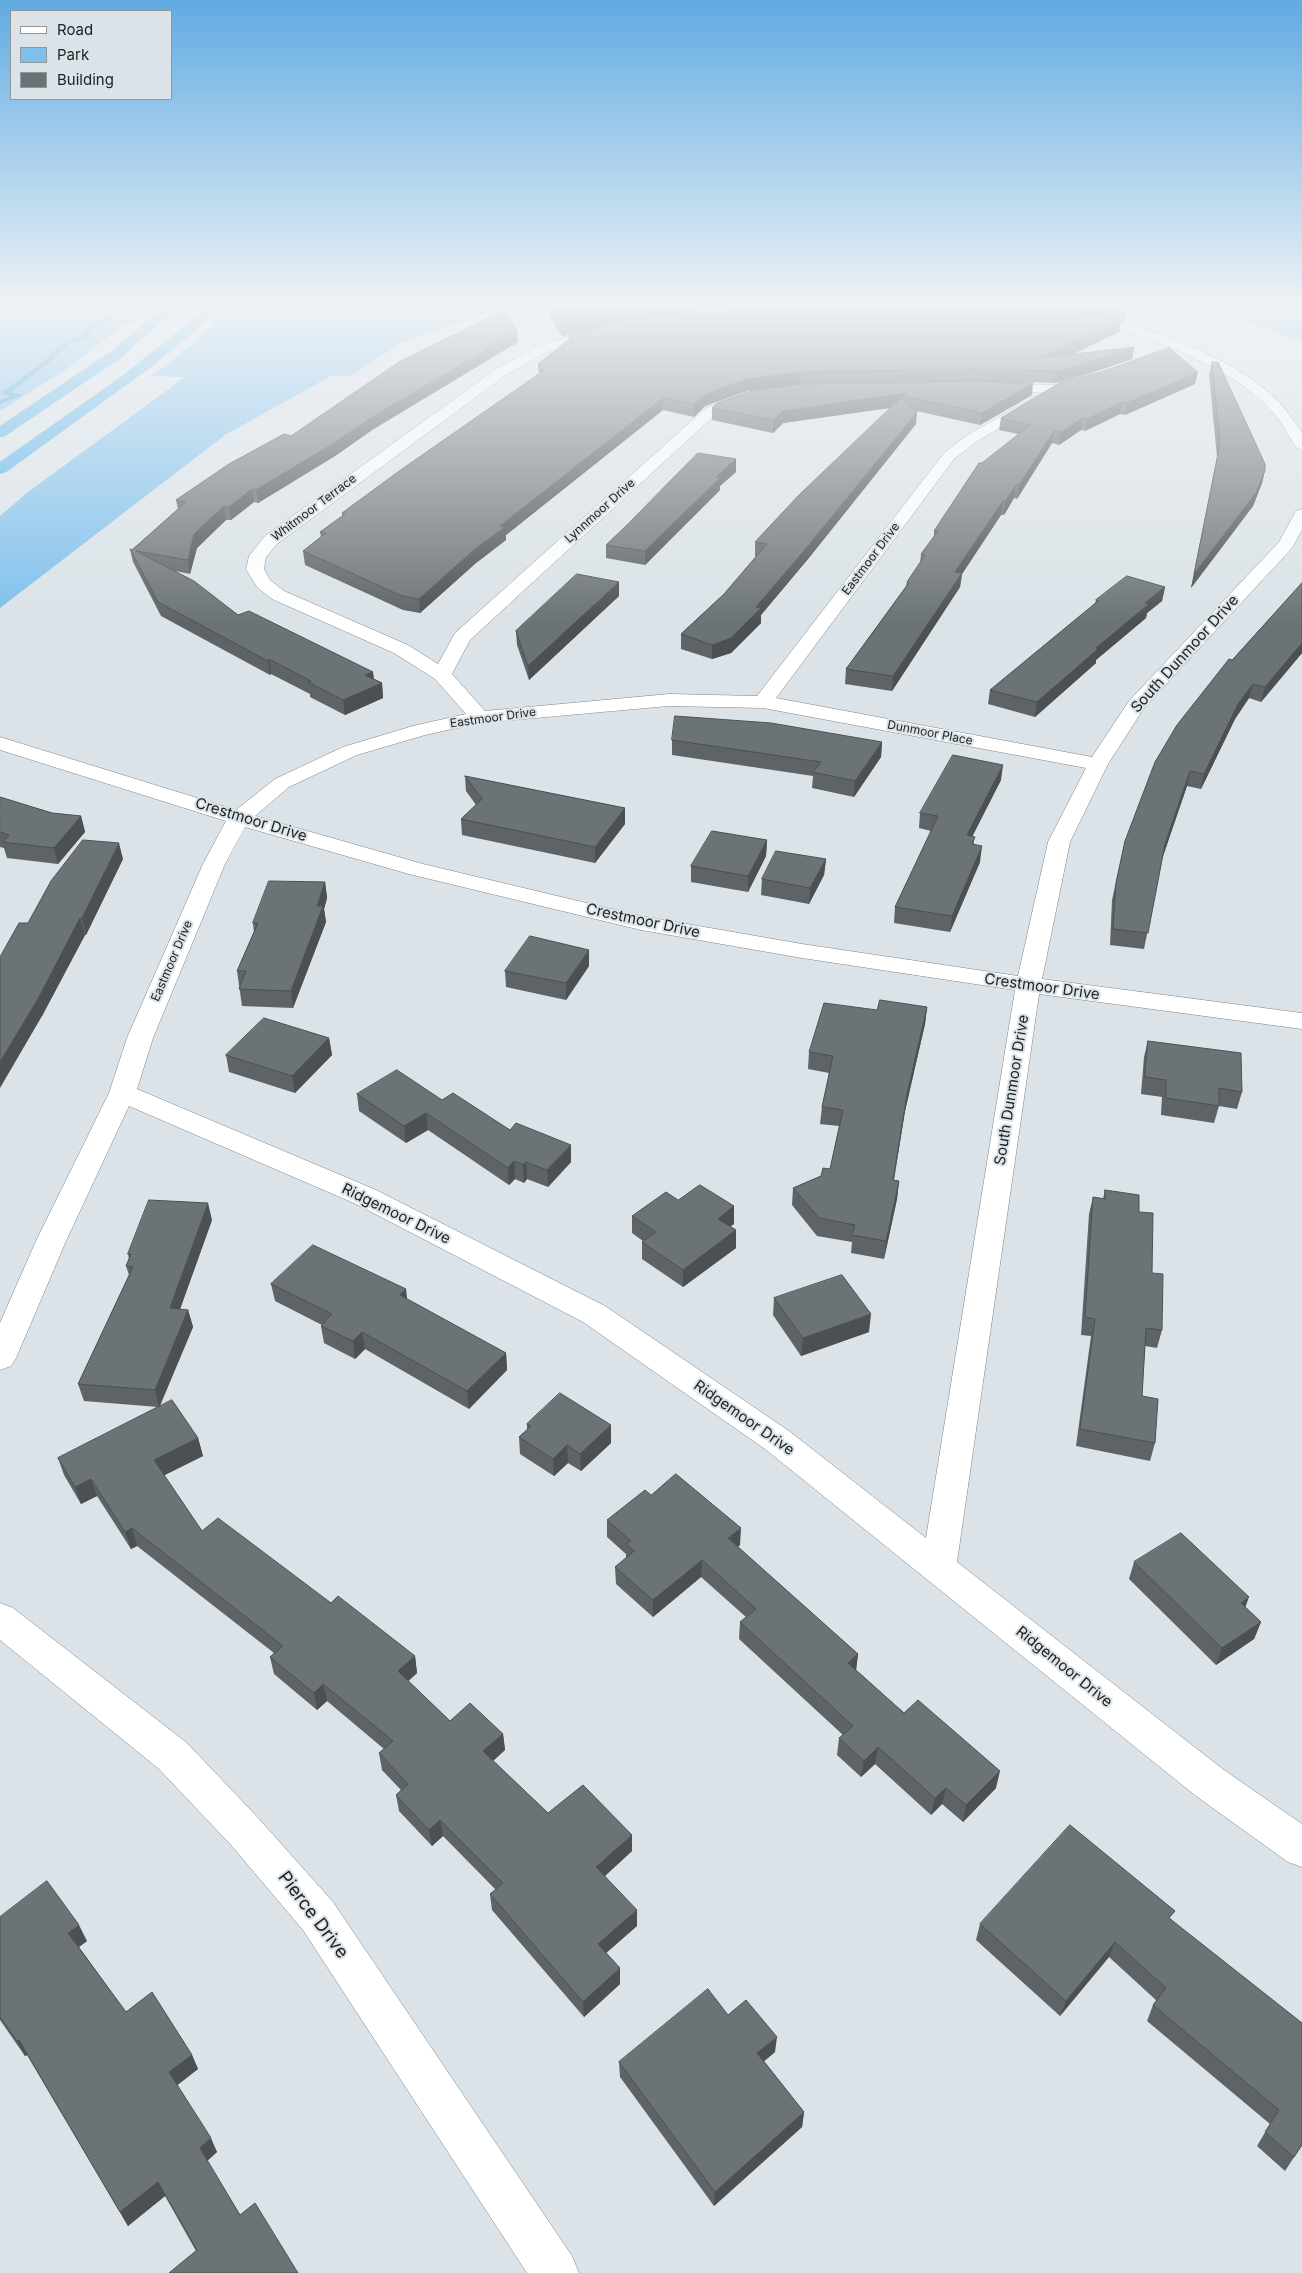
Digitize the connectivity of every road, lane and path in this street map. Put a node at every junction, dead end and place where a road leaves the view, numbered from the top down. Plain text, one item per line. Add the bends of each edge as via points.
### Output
1 (32, 411) edge
2 (85, 411) edge
3 (446, 411) edge
4 (711, 411) edge
5 (1017, 411) edge
6 (1279, 411) edge
7 (0, 433) edge
8 (1302, 445) edge
9 (0, 469) edge
10 (1302, 514) edge
11 (442, 675) junction
12 (763, 702) junction
13 (480, 717) junction
14 (0, 743) edge
15 (1098, 764) junction
16 (239, 818) junction
17 (1028, 985) junction
18 (1302, 1021) edge
19 (122, 1093) junction
20 (0, 1358) edge
21 (940, 1568) junction
22 (0, 1619) edge
23 (1302, 1848) edge
24 (555, 2273) edge

1 - 7 highway
2 - 9 highway
3 - 11 street, Whitmoor Terrace via 271,540 258,556 256,569 263,583 278,595 401,650
4 - 11 street, Lynnmoor Drive via 462,637
5 - 12 street, Eastmoor Drive via 949,456
6 - 8 street
10 - 15 street, South Dunmoor Drive via 1286,544 1136,705
11 - 13 street
12 - 13 street, Eastmoor Drive via 669,700
12 - 15 street, Dunmoor Place
13 - 16 street, Eastmoor Drive via 420,730 350,752 282,783
14 - 16 street, Crestmoor Drive
15 - 17 street, South Dunmoor Drive via 1059,842
16 - 17 street, Crestmoor Drive via 417,869 641,922
16 - 19 street, Eastmoor Drive via 214,864 171,963 140,1038
17 - 18 street, Crestmoor Drive
17 - 21 street, South Dunmoor Drive
19 - 20 street, Eastmoor Drive
19 - 21 street, Ridgemoor Drive via 366,1197 594,1314 777,1440
21 - 23 street, Ridgemoor Drive via 1210,1783
22 - 24 street, Pierce Drive via 173,1756 246,1832 318,1916

